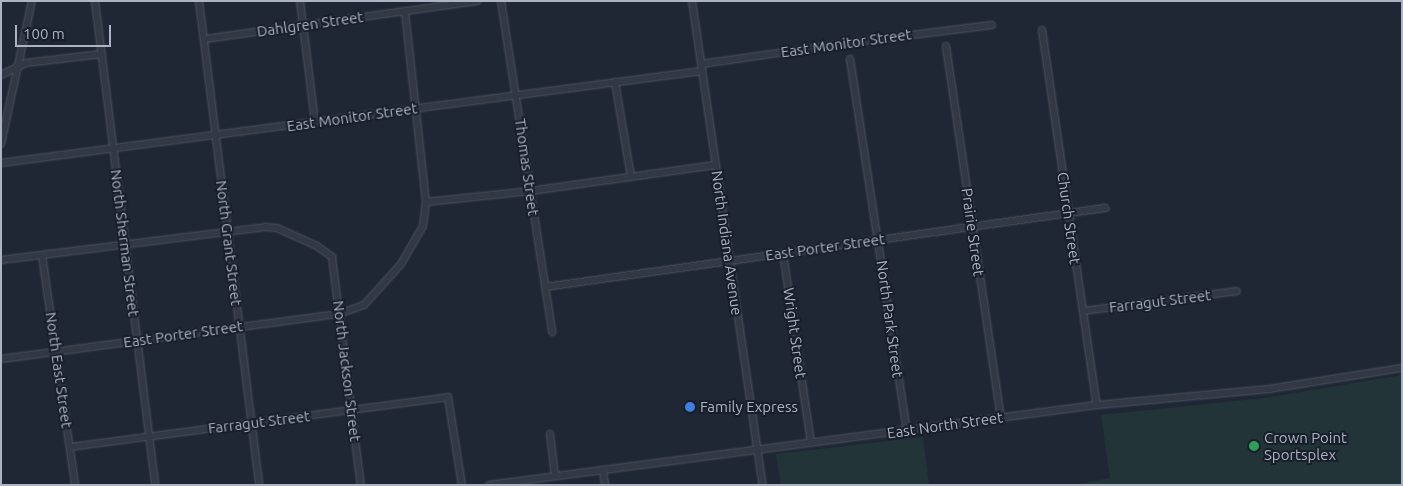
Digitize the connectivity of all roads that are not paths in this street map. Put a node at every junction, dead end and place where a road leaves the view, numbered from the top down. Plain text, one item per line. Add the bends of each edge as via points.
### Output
1 (32, 1) edge
2 (95, 1) edge
3 (199, 1) edge
4 (300, 1) edge
5 (477, 1) edge
6 (501, 1) edge
7 (692, 1) edge
8 (405, 11) junction
9 (303, 25) junction
10 (992, 25) dead end
11 (1042, 30) dead end
12 (204, 39) junction
13 (946, 46) dead end
14 (101, 54) junction
15 (850, 59) dead end
16 (701, 68) junction
17 (18, 69) junction
18 (1, 75) edge
19 (616, 82) junction
20 (517, 95) junction
21 (414, 109) junction
22 (315, 122) junction
23 (215, 135) junction
24 (1, 144) edge
25 (113, 149) junction
26 (1, 163) edge
27 (716, 165) junction
28 (631, 177) junction
29 (530, 191) junction
30 (426, 202) junction
31 (1105, 208) dead end
32 (1068, 214) junction
33 (972, 226) junction
34 (228, 232) junction
35 (879, 240) junction
36 (125, 245) junction
37 (783, 253) junction
38 (42, 255) junction
39 (1, 260) edge
40 (730, 261) junction
41 (545, 287) junction
42 (1237, 291) dead end
43 (1083, 311) junction
44 (339, 314) junction
45 (240, 327) junction
46 (552, 332) dead end
47 (137, 340) junction
48 (56, 352) junction
49 (1, 359) edge
50 (1402, 368) edge
51 (1097, 405) junction
52 (352, 410) junction
53 (1001, 417) junction
54 (252, 423) junction
55 (907, 431) junction
56 (550, 434) dead end
57 (149, 436) junction
58 (811, 443) junction
59 (70, 447) junction
60 (758, 450) junction
61 (603, 470) junction
62 (555, 476) junction
63 (75, 485) edge
64 (155, 485) edge
65 (259, 485) edge
66 (361, 485) edge
67 (462, 485) edge
68 (491, 485) edge
69 (605, 485) edge
70 (763, 485) edge

1 - 17 street
2 - 14 street, North Sherman Street
3 - 12 street, North Grant Street
4 - 9 street
5 - 8 street, Dahlgren Street
6 - 20 street, Thomas Street
7 - 16 street, North Indiana Avenue
8 - 9 street, Dahlgren Street
8 - 21 street
9 - 12 street, Dahlgren Street
9 - 22 street
10 - 16 street, East Monitor Street via 848,42
11 - 32 street, Church Street
12 - 23 street, North Grant Street
13 - 33 street, Prairie Street
14 - 17 street via 26,64
14 - 25 street, North Sherman Street
15 - 35 street, North Park Street
16 - 19 street, East Monitor Street
16 - 27 street, North Indiana Avenue
17 - 18 street
17 - 24 street
19 - 20 street, East Monitor Street
19 - 28 street
20 - 21 street, East Monitor Street
20 - 29 street, Thomas Street
21 - 22 street, East Monitor Street
21 - 30 street
22 - 23 street, East Monitor Street
23 - 25 street, East Monitor Street
23 - 34 street, North Grant Street
25 - 26 street, East Monitor Street
25 - 36 street, North Sherman Street
27 - 28 street
27 - 40 street, North Indiana Avenue
28 - 29 street
29 - 30 street
29 - 41 street, Thomas Street
30 - 44 street, East Porter Street via 423,226 401,264 364,305
31 - 32 street, East Porter Street
32 - 33 street, East Porter Street
32 - 43 street, Church Street
33 - 35 street, East Porter Street
33 - 53 street, Prairie Street
34 - 36 street
34 - 44 street, North Jackson Street via 277,228 317,246 332,257
34 - 45 street, North Grant Street
35 - 37 street, East Porter Street
35 - 55 street, North Park Street
36 - 38 street
36 - 47 street, North Sherman Street
37 - 40 street, East Porter Street
37 - 58 street, Wright Street
38 - 39 street
38 - 48 street, North East Street
40 - 41 street, East Porter Street
40 - 60 street, North Indiana Avenue
41 - 46 street, Thomas Street
42 - 43 street, Farragut Street
43 - 51 street, Church Street
44 - 45 street, East Porter Street
44 - 52 street, North Jackson Street
45 - 47 street, East Porter Street
45 - 54 street, North Grant Street
47 - 48 street, East Porter Street
47 - 57 street, North Sherman Street
48 - 49 street, East Porter Street
48 - 59 street, North East Street
50 - 51 street, East North Street via 1230,394
51 - 53 street, East North Street
52 - 54 street, Farragut Street
52 - 66 street, North Jackson Street
52 - 67 street, Farragut Street via 448,397
53 - 55 street, East North Street
54 - 57 street, Farragut Street
54 - 65 street, North Grant Street
55 - 58 street, East North Street
56 - 62 street
57 - 59 street, Farragut Street
57 - 64 street, North Sherman Street
58 - 60 street, East North Street
59 - 63 street, North East Street
60 - 61 street, East North Street
60 - 70 street, North Indiana Avenue
61 - 62 street, East North Street
61 - 69 street
62 - 68 street, East North Street

